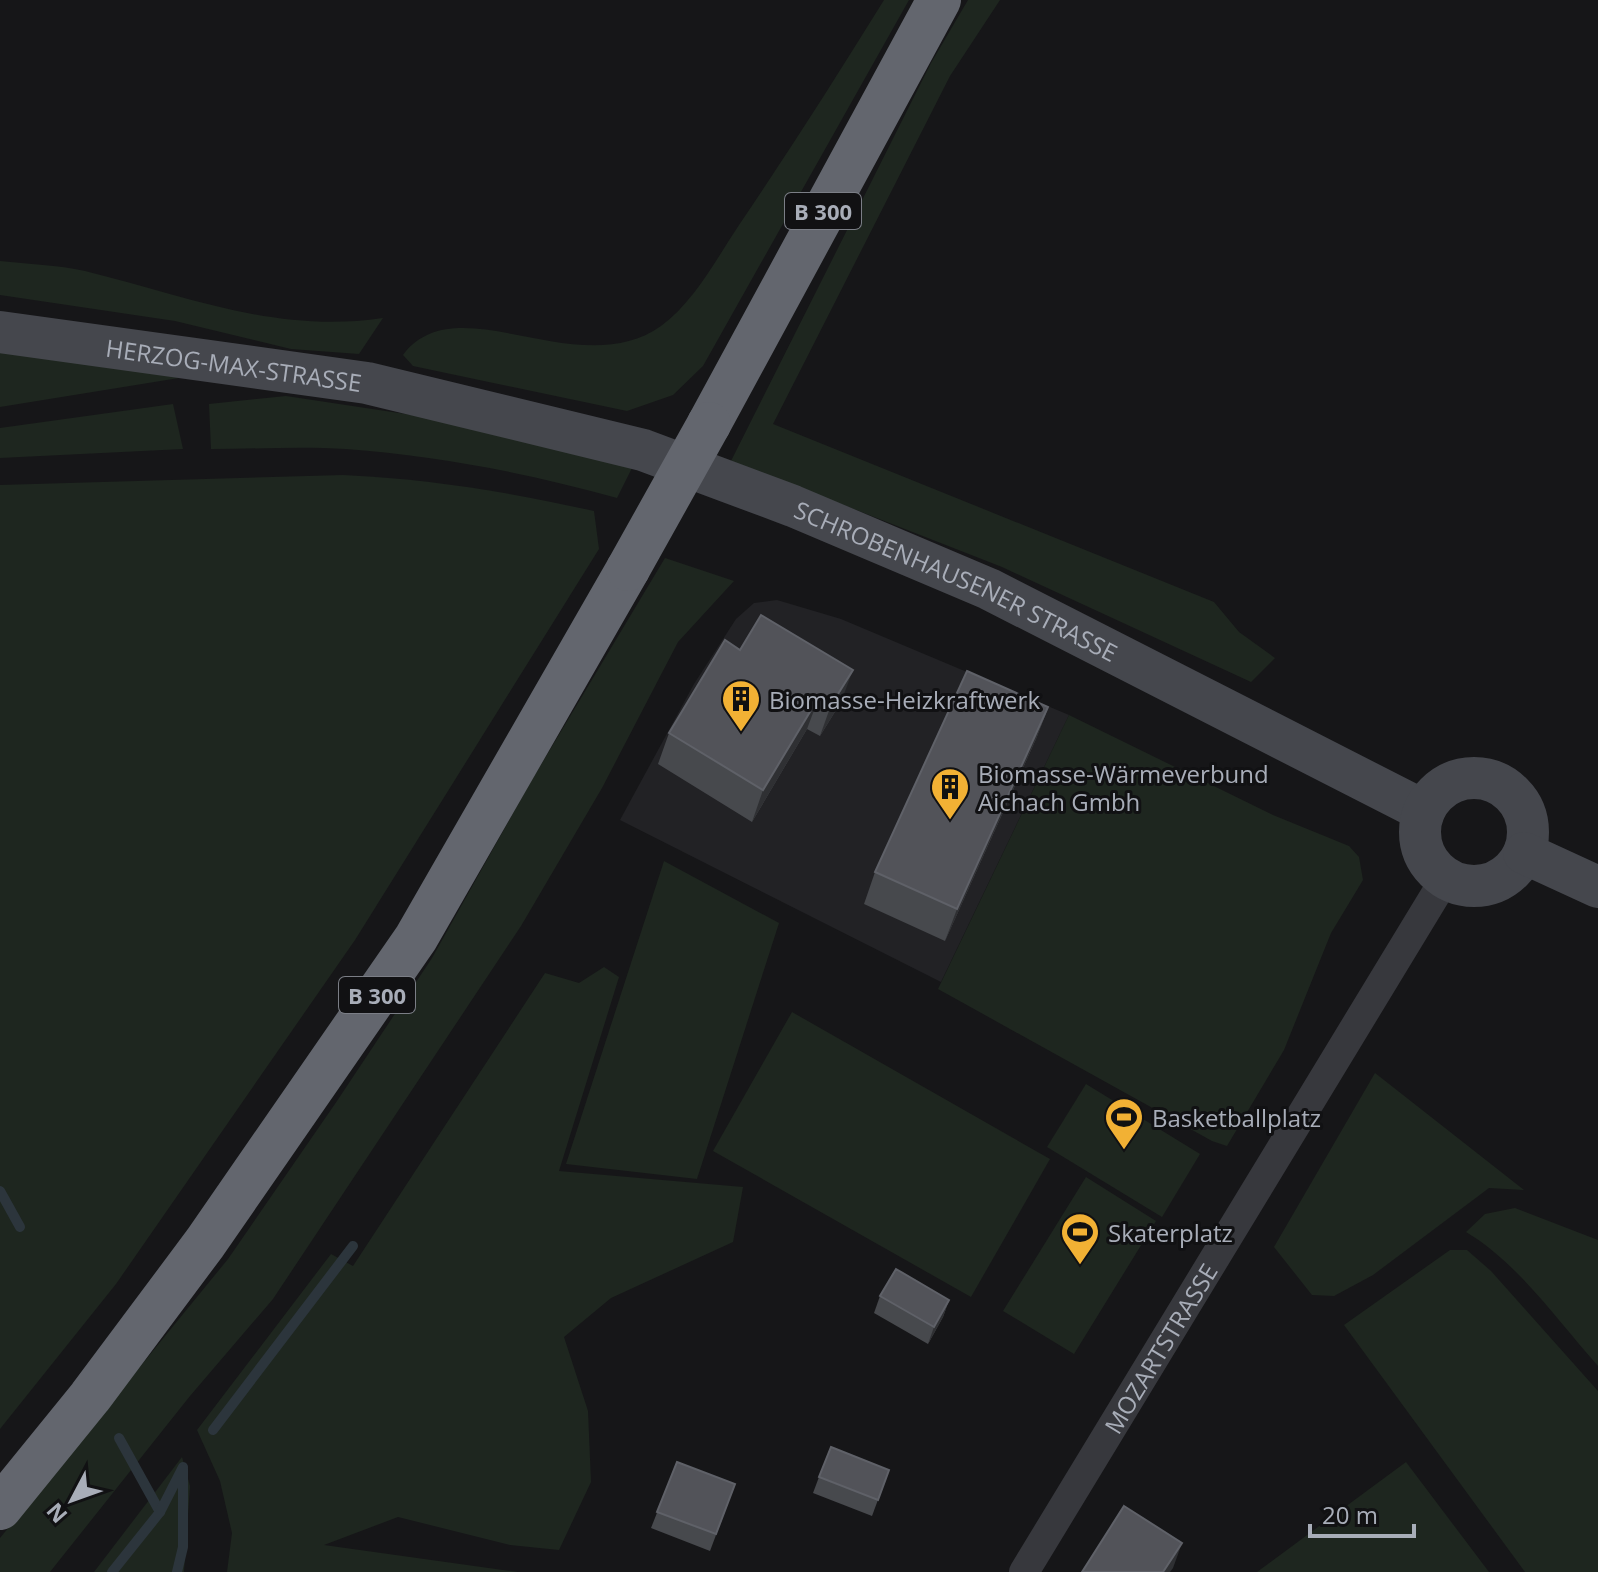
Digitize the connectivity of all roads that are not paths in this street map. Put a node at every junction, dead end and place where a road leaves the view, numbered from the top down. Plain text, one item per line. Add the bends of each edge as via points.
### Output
1 (939, 0) edge
2 (0, 332) edge
3 (466, 406) joint
4 (1424, 811) junction
5 (1524, 853) junction
6 (1445, 879) junction
7 (1598, 887) edge
8 (0, 1508) edge
9 (1024, 1572) edge

1 - 8 highway, B 300, bridge via 709,424 416,938 205,1243
2 - 3 main road, HERZOG-MAX-STRASSE via 286,369
3 - 4 main road, SCHROBENHAUSENER STRASSE via 643,450 793,506 975,583
4 - 5 main road via 1451,783 1473,777 1493,781 1517,798 1526,815
4 - 6 main road via 1419,829 1422,848
5 - 6 main road via 1507,876 1489,884 1471,887
5 - 7 main road
6 - 9 street, MOZARTSTRASSE

